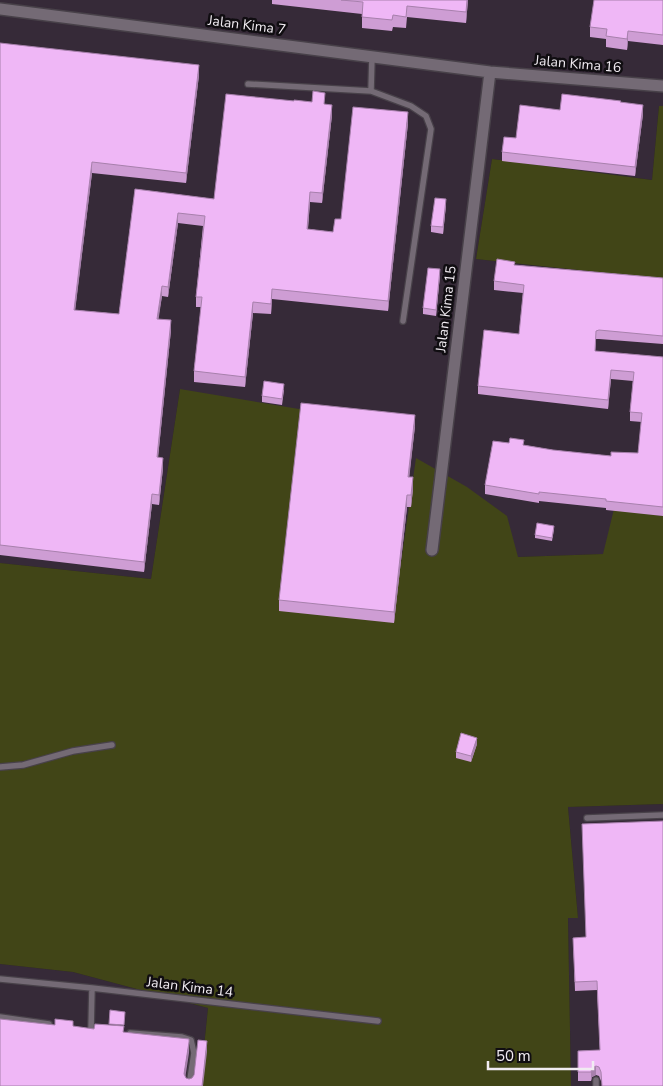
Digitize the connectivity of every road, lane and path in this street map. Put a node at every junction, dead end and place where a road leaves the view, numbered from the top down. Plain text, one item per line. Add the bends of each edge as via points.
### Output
1 (0, 9) edge
2 (372, 56) junction
3 (490, 72) junction
4 (248, 84) dead end
5 (663, 86) edge
6 (371, 91) junction
7 (403, 321) dead end
8 (432, 550) dead end
9 (112, 745) dead end
10 (0, 767) edge
11 (663, 815) edge
12 (588, 818) dead end
13 (0, 979) edge
14 (92, 988) junction
15 (0, 1017) edge
16 (378, 1021) dead end
17 (54, 1025) edge
18 (82, 1029) edge
19 (91, 1030) junction
20 (100, 1031) edge
21 (127, 1033) edge
22 (189, 1086) edge

1 - 2 street, Jalan Kima 7
2 - 3 street, Jalan Kima 7
2 - 6 lane
3 - 5 street, Jalan Kima 16
3 - 8 street, Jalan Kima 15
4 - 6 lane
6 - 7 lane via 411,106 426,116 431,129
9 - 10 lane via 73,751 23,766
11 - 12 lane
13 - 14 lane, Jalan Kima 14
14 - 16 lane, Jalan Kima 14
14 - 19 lane
15 - 17 lane
18 - 19 lane
19 - 20 lane
21 - 22 lane via 191,1040 194,1052

